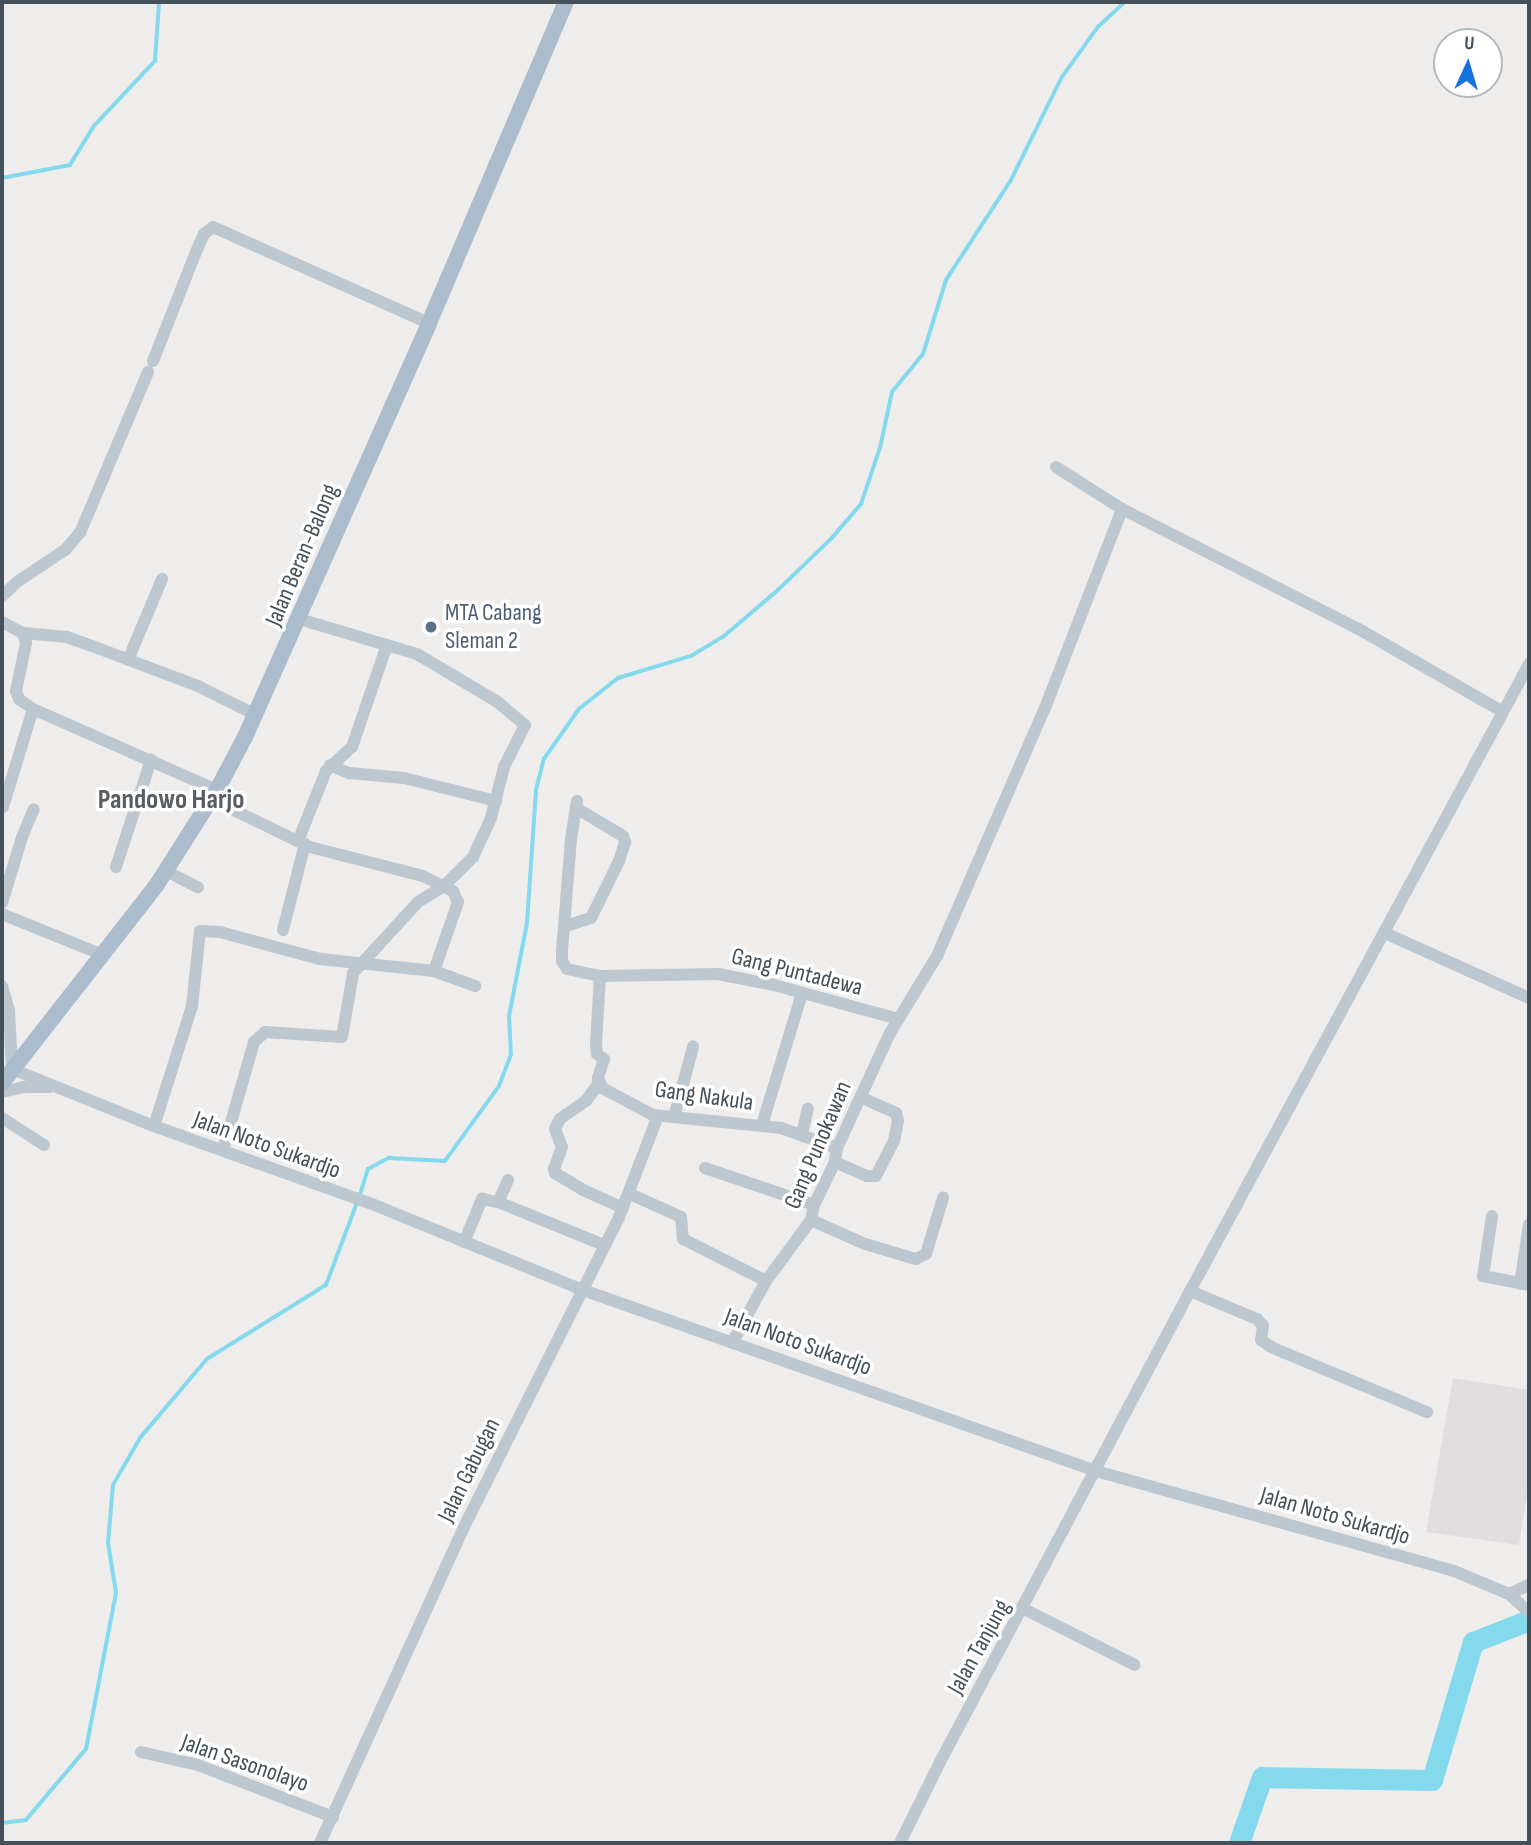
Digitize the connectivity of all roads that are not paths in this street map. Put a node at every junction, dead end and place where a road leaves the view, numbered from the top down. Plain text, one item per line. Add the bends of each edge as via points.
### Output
1 (566, 2) edge
2 (429, 323) junction
3 (1056, 467) dead end
4 (1122, 509) junction
5 (162, 579) dead end
6 (2, 596) edge
7 (299, 619) junction
8 (2, 622) edge
9 (23, 633) junction
10 (387, 645) junction
11 (128, 660) junction
12 (1529, 664) edge
13 (33, 709) junction
14 (1503, 712) junction
15 (256, 715) junction
16 (151, 760) junction
17 (330, 765) junction
18 (214, 795) junction
19 (496, 801) junction
20 (3, 807) edge
21 (34, 809) dead end
22 (302, 843) junction
23 (116, 867) dead end
24 (166, 871) junction
25 (445, 885) junction
26 (198, 887) dead end
27 (2, 903) edge
28 (2, 914) edge
29 (566, 926) junction
30 (283, 930) dead end
31 (1385, 933) junction
32 (103, 955) junction
33 (361, 965) junction
34 (434, 971) junction
35 (600, 975) junction
36 (2, 986) edge
37 (475, 986) dead end
38 (802, 993) junction
39 (1529, 998) edge
40 (898, 1018) junction
41 (693, 1047) dead end
42 (12, 1069) junction
43 (2, 1083) edge
44 (598, 1084) junction
45 (58, 1087) junction
46 (2, 1092) edge
47 (860, 1097) junction
48 (808, 1109) dead end
49 (658, 1116) junction
50 (674, 1117) junction
51 (2, 1118) edge
52 (762, 1125) junction
53 (154, 1126) junction
54 (802, 1134) junction
55 (44, 1145) dead end
56 (837, 1148) junction
57 (223, 1150) junction
58 (835, 1162) junction
59 (705, 1168) dead end
60 (508, 1180) dead end
61 (630, 1194) junction
62 (943, 1198) dead end
63 (498, 1202) junction
64 (814, 1205) junction
65 (623, 1208) junction
66 (1492, 1216) dead end
67 (811, 1220) junction
68 (1529, 1225) edge
69 (464, 1241) junction
70 (604, 1245) junction
71 (766, 1281) junction
72 (1525, 1285) edge
73 (580, 1289) junction
74 (1190, 1291) junction
75 (733, 1341) junction
76 (1427, 1412) dead end
77 (1096, 1471) junction
78 (1529, 1585) edge
79 (1509, 1594) junction
80 (1024, 1609) junction
81 (1529, 1612) edge
82 (1135, 1665) dead end
83 (141, 1752) dead end
84 (333, 1817) junction
85 (320, 1843) edge
86 (901, 1843) edge

1 - 2 main road, Jalan Beran-Balong
2 - 6 street via 213,227 204,234 196,252 80,533 65,550
2 - 7 main road, Jalan Beran-Balong
3 - 4 street
4 - 14 street via 1356,628
4 - 40 street, Gang Punokawan via 1039,721 937,956
5 - 11 street
7 - 10 street
7 - 15 main road, Jalan Beran-Balong
8 - 9 street
9 - 11 street via 67,637
9 - 13 street via 27,649 16,691
10 - 17 street via 352,747
10 - 19 street via 435,663 522,720 523,732 504,768
11 - 15 street via 198,686
12 - 14 street, Jalan Tanjung
13 - 16 street
13 - 20 street
14 - 31 street, Jalan Tanjung
15 - 18 main road, Jalan Beran-Balong
16 - 18 street
16 - 23 street
17 - 19 street via 349,773 404,778
17 - 22 street
18 - 22 street
18 - 24 main road, Jalan Beran-Balong
19 - 25 street via 473,857
21 - 27 street
22 - 25 street
22 - 30 street
24 - 26 street
24 - 32 main road, Jalan Beran-Balong
25 - 33 street via 418,902
25 - 34 street via 458,902
28 - 32 street
29 - 29 street via 577,805 623,836 625,842 591,918
29 - 35 street, Gang Puntadewa via 563,965 576,973
31 - 39 street
31 - 74 street, Jalan Tanjung
32 - 42 main road, Jalan Beran-Balong
33 - 34 street
33 - 53 street via 320,959 220,932 200,932 192,1006
33 - 57 street via 350,978 342,1037 265,1032 254,1042
34 - 37 street
35 - 38 street, Gang Puntadewa via 718,974
35 - 44 street via 596,1043 604,1062
36 - 42 street via 9,1010
38 - 40 street, Gang Puntadewa
38 - 52 street
40 - 47 street, Gang Punokawan
41 - 50 street
42 - 43 main road, Jalan Beran-Balong
42 - 45 street, Jalan Noto Sukardjo
44 - 49 street, Gang Nakula
44 - 65 street via 587,1100 560,1119 555,1129 562,1147 554,1169 583,1190
45 - 46 street, Jalan Noto Sukardjo
45 - 53 street, Jalan Noto Sukardjo
47 - 56 street, Gang Punokawan
47 - 58 street via 896,1113 894,1141 876,1176
48 - 54 street
49 - 50 street, Gang Nakula
49 - 61 street, Jalan Gabugan
50 - 52 street, Gang Nakula
51 - 55 street
52 - 54 street, Gang Nakula
53 - 57 street, Jalan Noto Sukardjo
54 - 56 street, Gang Nakula
56 - 58 street, Gang Punokawan
57 - 69 street, Jalan Noto Sukardjo
58 - 64 street, Gang Punokawan
59 - 64 street
60 - 63 street
61 - 65 street, Jalan Gabugan
61 - 71 street via 681,1217 682,1239
62 - 67 street via 926,1254 918,1259 865,1244
63 - 69 street via 482,1199
63 - 70 street
64 - 67 street, Gang Punokawan
65 - 70 street, Jalan Gabugan
66 - 72 street via 1483,1276
67 - 71 street, Gang Punokawan
68 - 72 street
69 - 73 street, Jalan Noto Sukardjo
70 - 73 street, Jalan Gabugan
71 - 75 street, Gang Punokawan
73 - 75 street, Jalan Noto Sukardjo
73 - 84 street, Jalan Gabugan via 463,1529
74 - 76 street via 1257,1319 1263,1326 1261,1340 1273,1348
74 - 77 street, Jalan Tanjung
75 - 77 street, Jalan Noto Sukardjo
77 - 79 street, Jalan Noto Sukardjo via 1454,1571
77 - 80 street, Jalan Tanjung
78 - 79 street
79 - 81 street, Jalan Noto Sukardjo
80 - 82 street
80 - 86 street, Jalan Tanjung
83 - 84 street, Jalan Sasonolayo via 198,1765
84 - 85 street, Jalan Gabugan

